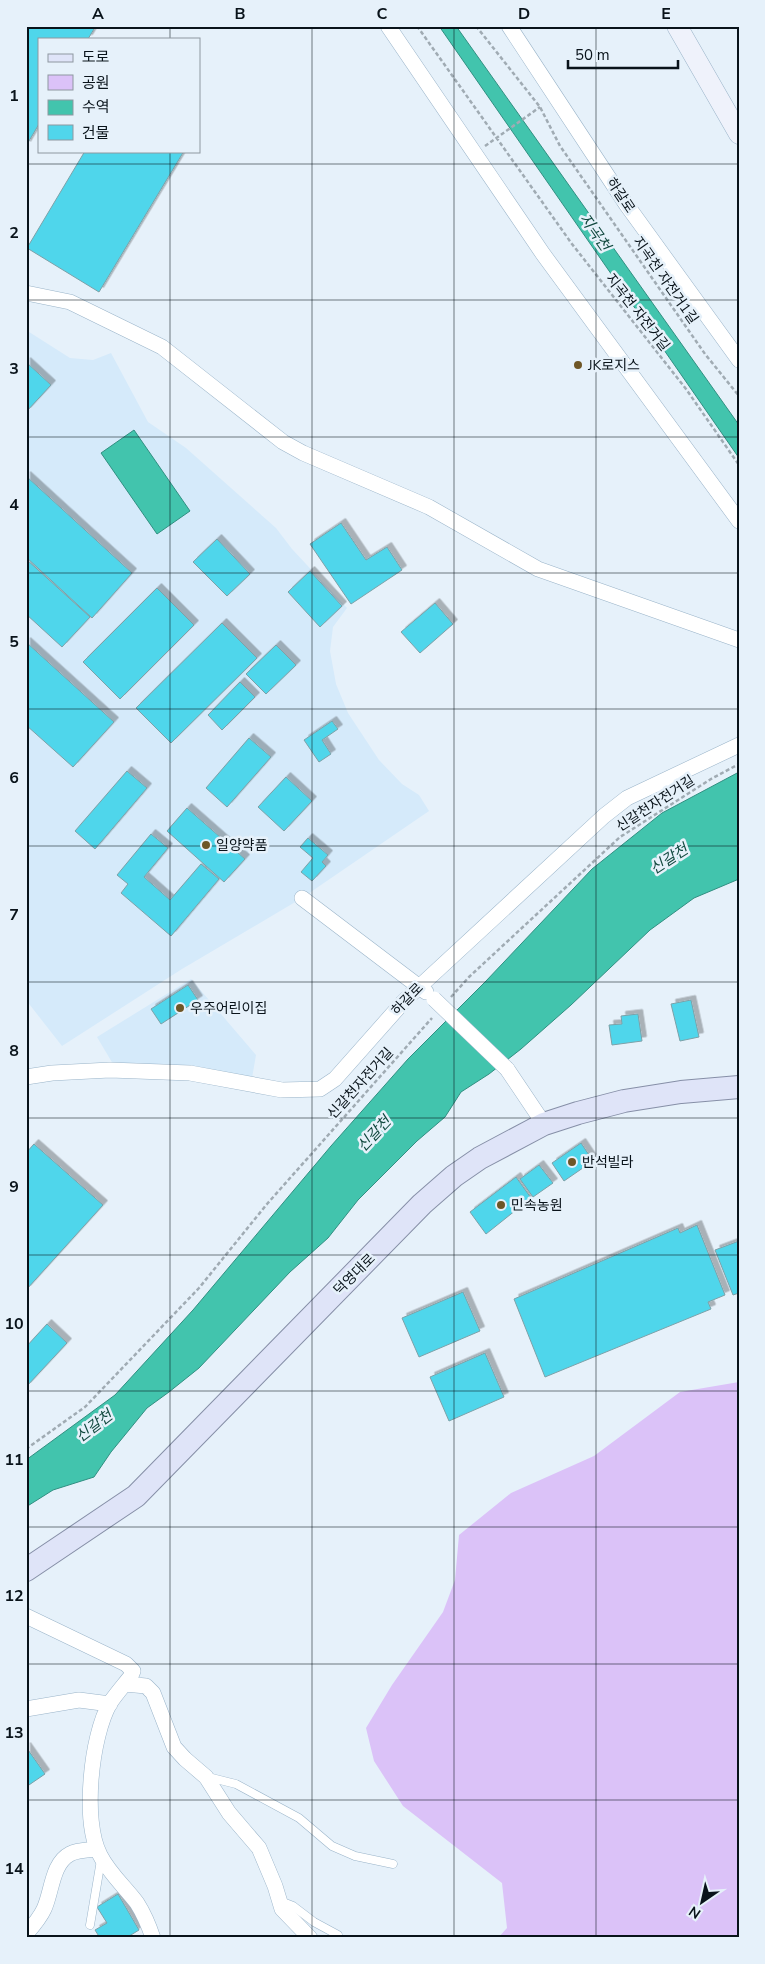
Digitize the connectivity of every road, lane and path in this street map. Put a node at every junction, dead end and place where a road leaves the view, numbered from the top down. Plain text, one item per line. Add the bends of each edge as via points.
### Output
1 (388, 26) edge
2 (417, 26) edge
3 (476, 26) edge
4 (509, 26) edge
5 (677, 26) edge
6 (540, 107) junction
7 (739, 134) edge
8 (496, 138) junction
9 (26, 292) edge
10 (739, 360) edge
11 (739, 396) edge
12 (739, 465) edge
13 (739, 521) edge
14 (739, 640) edge
15 (739, 745) edge
16 (739, 764) edge
17 (302, 898) dead end
18 (413, 982) junction
19 (440, 1003) junction
20 (26, 1077) edge
21 (739, 1087) edge
22 (544, 1124) junction
23 (26, 1449) edge
24 (26, 1570) edge
25 (26, 1616) edge
26 (125, 1684) junction
27 (110, 1704) junction
28 (26, 1709) edge
29 (206, 1777) junction
30 (99, 1853) junction
31 (393, 1864) dead end
32 (279, 1900) junction
33 (90, 1925) dead end
34 (26, 1934) edge
35 (338, 1935) dead end
36 (153, 1938) edge
37 (310, 1938) edge

1 - 13 street via 543,254
2 - 8 path, 지곡천 자전거길
3 - 6 path, 지곡천 자전거1길
4 - 10 street, 하갈로 via 626,204
5 - 7 main road
6 - 8 path
6 - 11 path, 지곡천 자전거1길 via 560,146 705,354
8 - 12 path, 지곡천 자전거길 via 572,244 686,389
9 - 14 street via 70,302 162,348 283,442 429,507 538,569
15 - 18 street, 하갈로 via 628,798
16 - 19 path, 신갈천자전거길 via 620,837
17 - 18 street
18 - 19 street
18 - 20 street, 하갈로 via 335,1079 320,1089 282,1090 181,1072 110,1070
19 - 22 street, bridge via 507,1069
19 - 23 path, 신갈천자전거길 via 199,1288 85,1407
21 - 22 main road, 덕영대로 via 624,1101
22 - 24 main road, 덕영대로 via 480,1158 454,1176 422,1204 136,1496
25 - 26 street via 130,1667 133,1671
26 - 27 street
26 - 29 street via 150,1689 174,1747
27 - 28 street via 79,1700
27 - 30 street via 100,1732 92,1778 90,1820
29 - 31 lane via 236,1784 299,1818 332,1846 355,1856
29 - 32 street via 229,1813 259,1848
30 - 33 lane
30 - 34 street via 74,1852 64,1858 45,1908
30 - 36 street via 138,1905
32 - 35 lane
32 - 37 street via 282,1909

